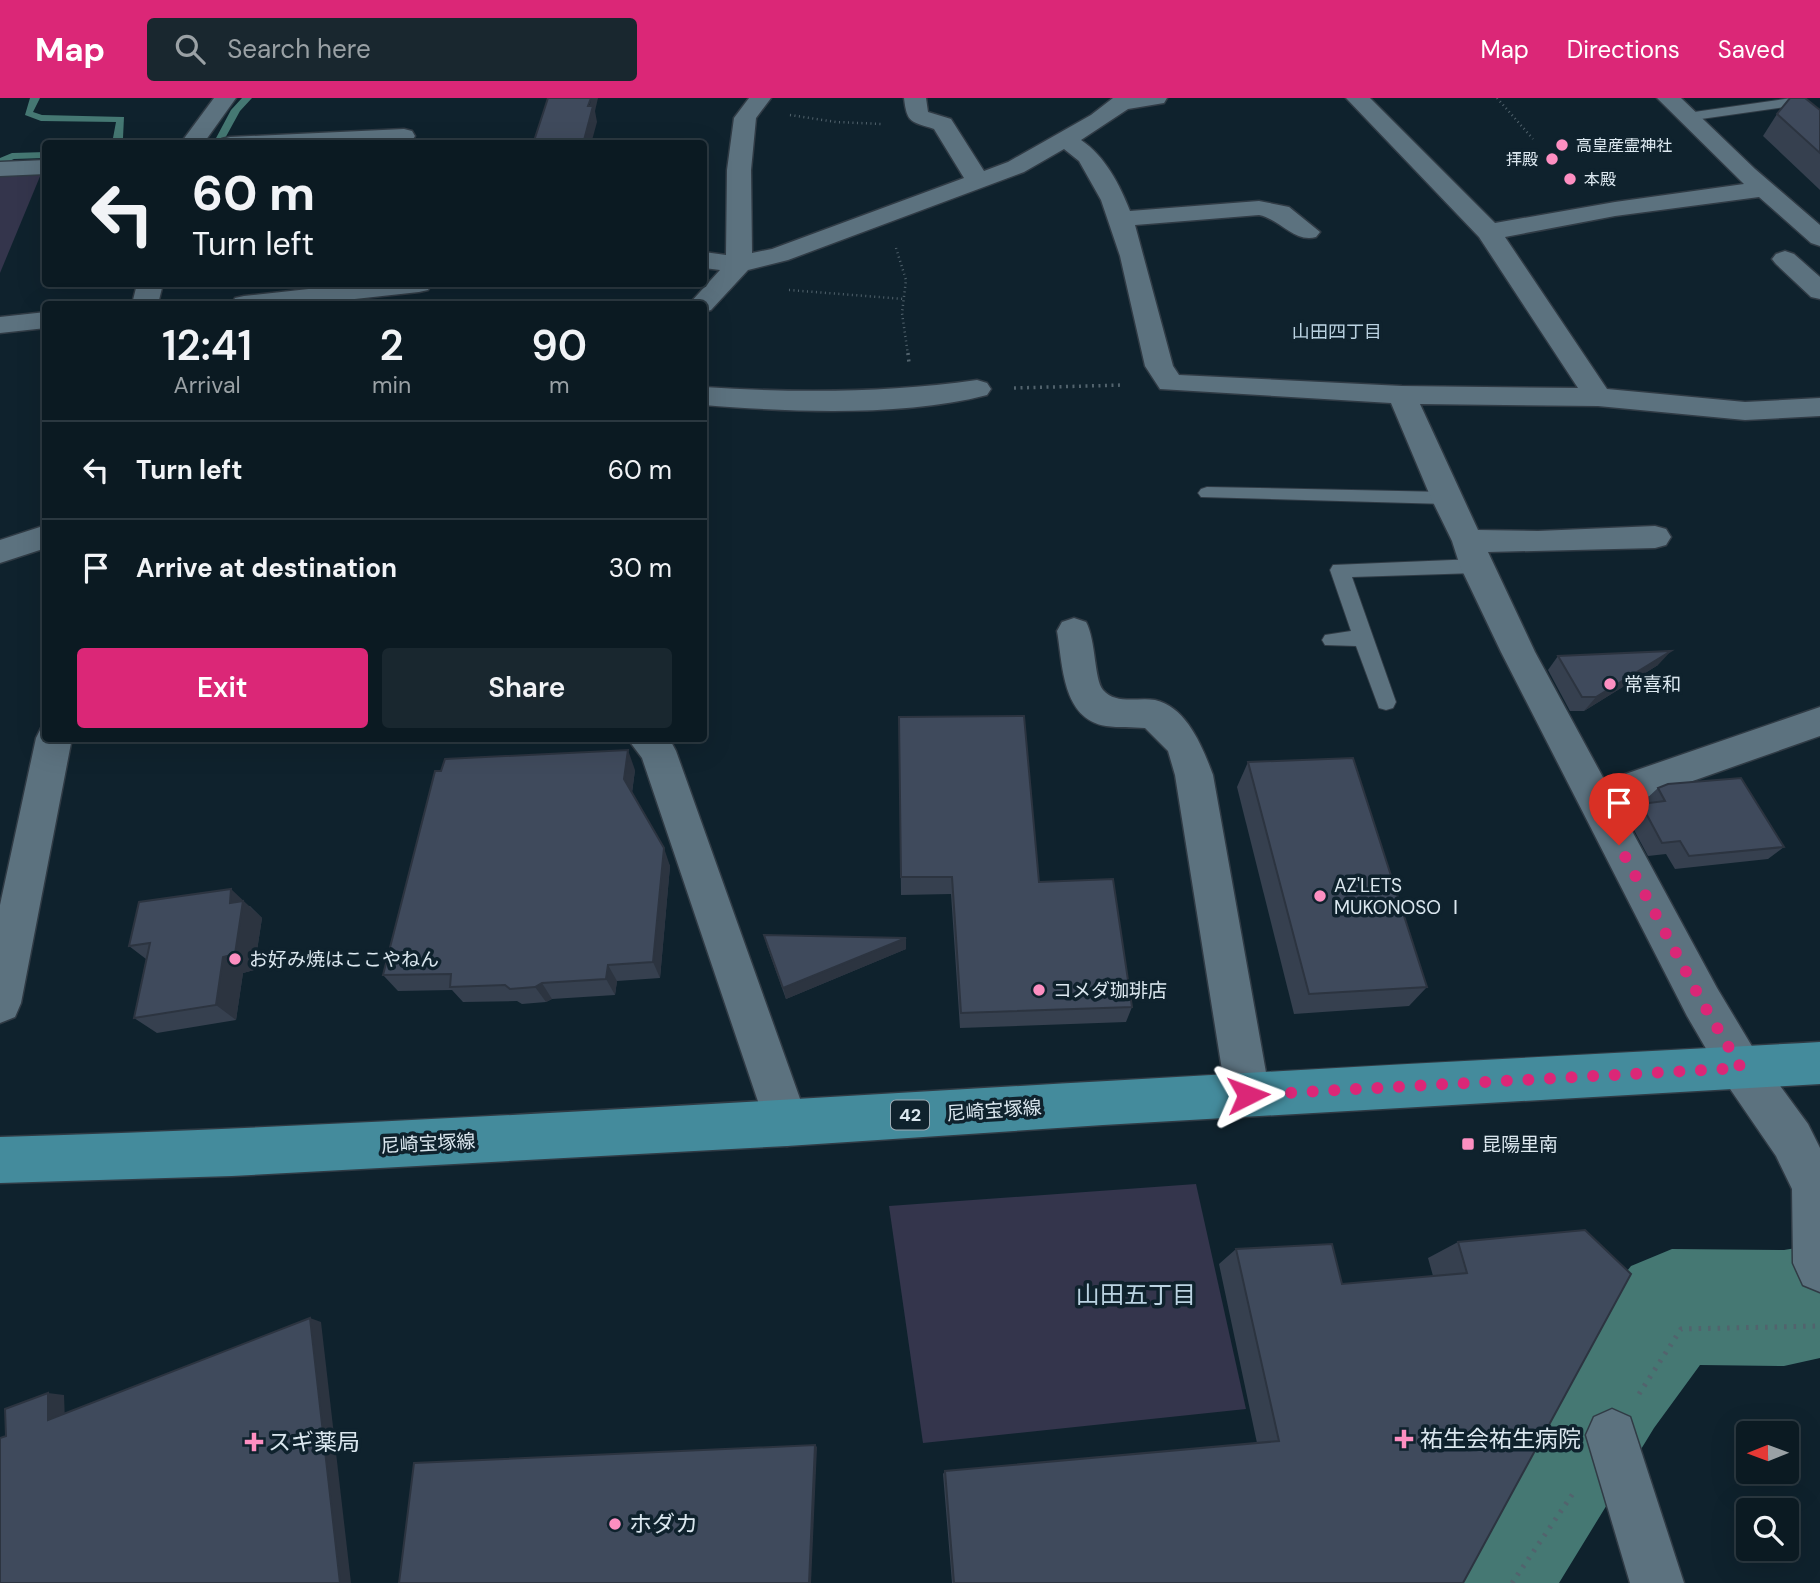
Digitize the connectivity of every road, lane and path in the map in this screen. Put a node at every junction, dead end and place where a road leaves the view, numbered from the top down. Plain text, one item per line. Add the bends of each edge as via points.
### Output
1 (225, 98) edge
2 (915, 98) edge
3 (1137, 98) edge
4 (1156, 98) edge
5 (1357, 98) edge
6 (1497, 98) edge
7 (1668, 98) edge
8 (1799, 101) edge
9 (755, 104) edge
10 (1687, 117) junction
11 (943, 124) junction
12 (404, 136) dead end
13 (1065, 139) junction
14 (1533, 139) dead end
15 (194, 140) edge
16 (317, 140) edge
17 (42, 167) edge
18 (0, 169) edge
19 (978, 181) junction
20 (1763, 189) junction
21 (1122, 219) junction
22 (868, 222) junction
23 (1307, 232) dead end
24 (1489, 232) junction
25 (1820, 238) edge
26 (707, 260) edge
27 (739, 264) junction
28 (722, 285) junction
29 (393, 287) edge
30 (904, 299) junction
31 (270, 301) edge
32 (705, 301) edge
33 (42, 320) edge
34 (0, 325) edge
35 (1170, 383) junction
36 (1402, 395) junction
37 (707, 396) edge
38 (973, 396) joint
39 (1598, 397) junction
40 (914, 398) junction
41 (1820, 407) edge
42 (1207, 492) dead end
43 (1446, 499) junction
44 (42, 537) edge
45 (1655, 537) dead end
46 (0, 552) edge
47 (1472, 554) junction
48 (1074, 631) dead end
49 (1363, 638) junction
50 (1332, 640) dead end
51 (1386, 702) dead end
52 (1820, 721) edge
53 (53, 742) edge
54 (649, 742) edge
55 (1595, 800) junction
56 (0, 1003) edge
57 (1820, 1063) edge
58 (1741, 1068) junction
59 (1248, 1095) junction
60 (787, 1124) junction
61 (0, 1160) edge
62 (1820, 1268) edge
63 (1612, 1435) dead end
64 (1657, 1583) edge

1 - 15 street
2 - 11 street via 917,116
3 - 4 street
3 - 13 street via 1121,103
5 - 24 street
6 - 14 path
7 - 10 street
8 - 10 lane
9 - 11 path via 850,123
9 - 27 street via 745,118 739,170
10 - 20 street
11 - 19 street
12 - 16 street
13 - 19 street via 1016,167
13 - 21 street via 1086,155
17 - 18 street
19 - 22 street
20 - 24 street
20 - 25 street
21 - 23 street via 1259,208 1280,212
21 - 35 street via 1159,366
22 - 27 street via 779,255
22 - 30 path via 897,250 906,280
24 - 39 street
26 - 27 street
27 - 28 street
28 - 30 path
28 - 32 street
29 - 31 street
30 - 40 path
33 - 34 street
35 - 36 street
35 - 38 path
36 - 39 street
36 - 43 street
37 - 40 street via 876,405
38 - 40 street
39 - 41 street via 1745,411
42 - 43 lane
43 - 47 street
44 - 46 street
45 - 47 street via 1538,542
47 - 49 lane via 1331,570
47 - 55 street
48 - 59 street via 1085,695 1105,712 1154,714 1184,744 1194,775
49 - 50 lane
49 - 51 lane
52 - 55 street
53 - 56 street
54 - 60 street via 658,751
55 - 58 street
57 - 58 main road, 尼崎宝塚線 / 42
58 - 59 main road, 尼崎宝塚線 / 42
58 - 62 street via 1792,1140 1815,1186
59 - 60 main road, 尼崎宝塚線 / 42
60 - 61 main road, 尼崎宝塚線 / 42 via 232,1153
63 - 64 street

